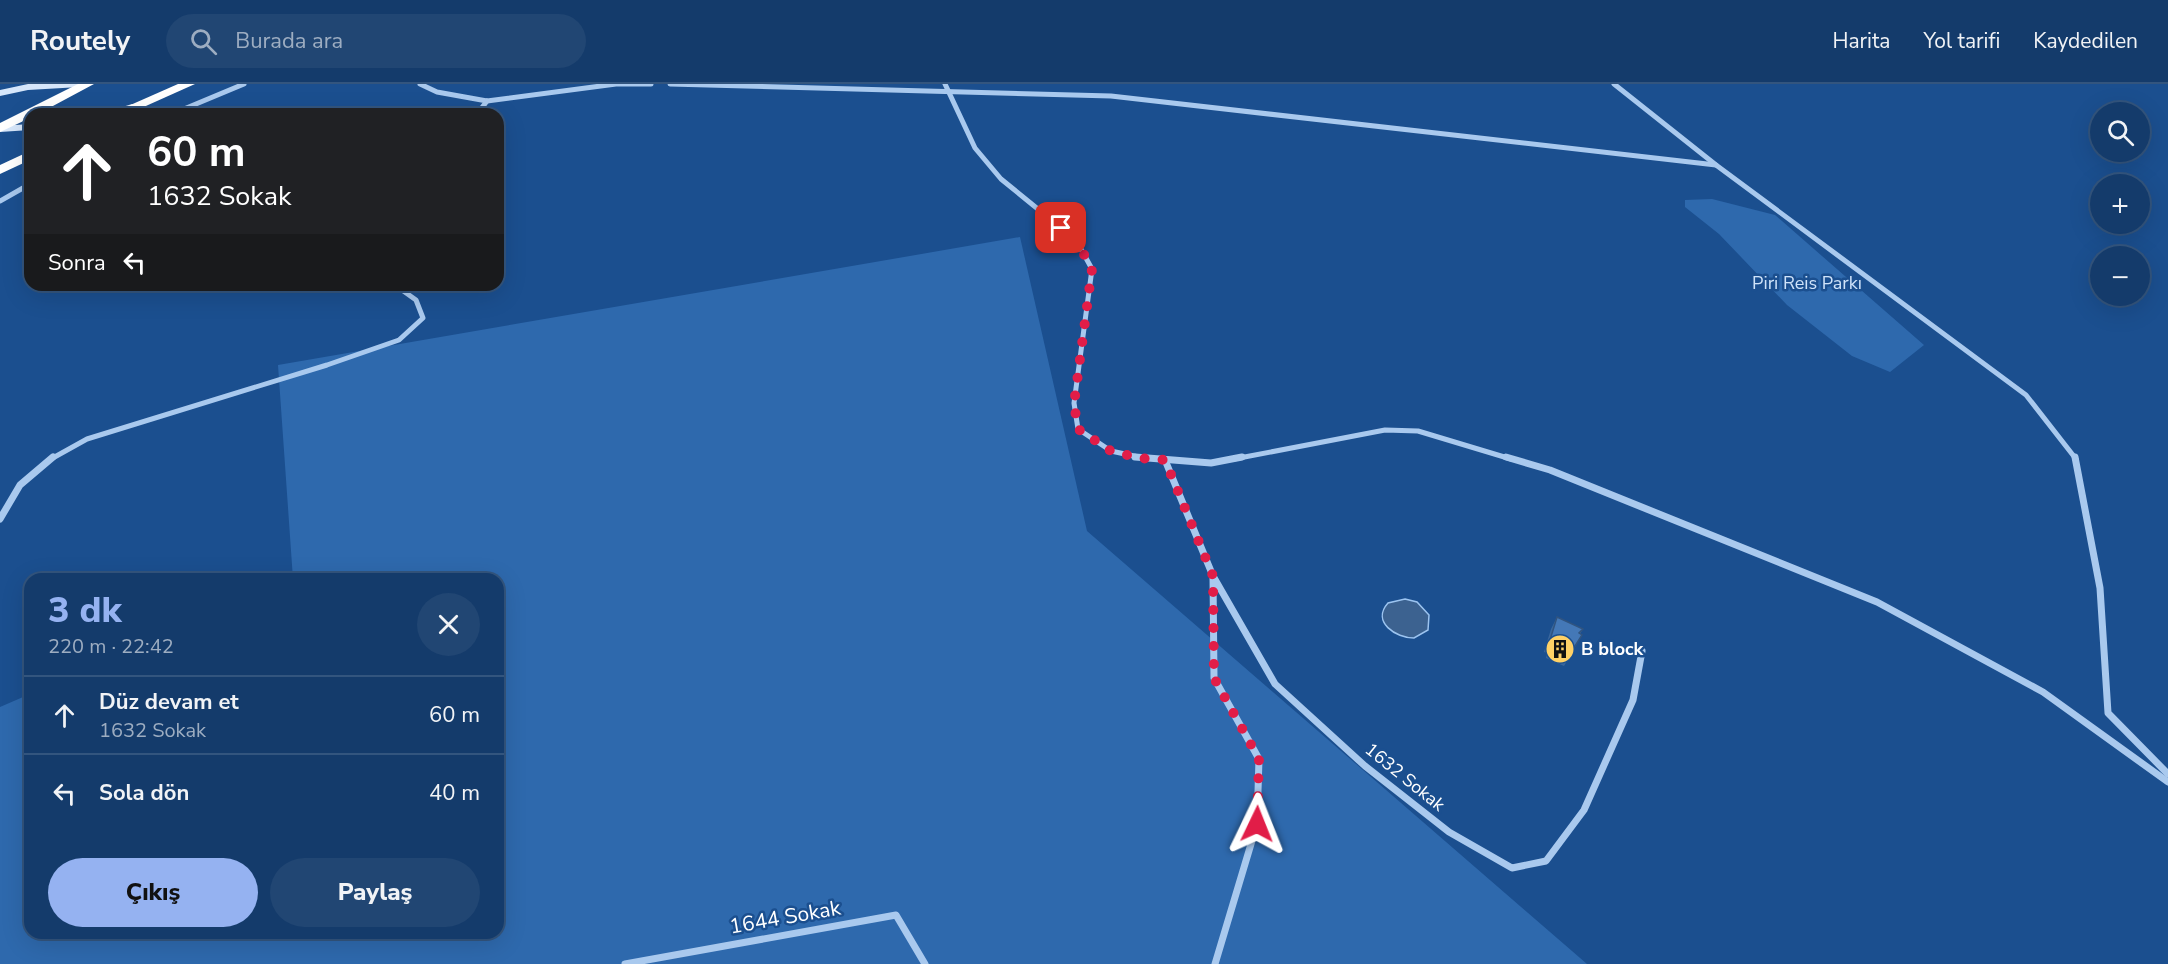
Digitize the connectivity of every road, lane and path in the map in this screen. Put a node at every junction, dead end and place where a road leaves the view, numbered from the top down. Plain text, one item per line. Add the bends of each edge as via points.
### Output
1 (80, 84) edge
2 (88, 84) edge
3 (189, 84) edge
4 (244, 84) edge
5 (420, 84) edge
6 (651, 84) edge
7 (670, 84) edge
8 (945, 84) edge
9 (1614, 84) edge
10 (24, 85) edge
11 (0, 93) edge
12 (949, 93) junction
13 (487, 101) junction
14 (133, 107) joint
15 (40, 108) edge
16 (129, 108) edge
17 (186, 108) edge
18 (482, 108) edge
19 (24, 116) edge
20 (24, 127) edge
21 (0, 128) edge
22 (24, 158) edge
23 (1716, 165) junction
24 (0, 170) edge
25 (24, 187) edge
26 (0, 201) edge
27 (403, 291) edge
28 (1165, 460) junction
29 (0, 519) edge
30 (1213, 576) junction
31 (1642, 651) dead end
32 (2168, 774) edge
33 (2168, 782) edge
34 (625, 964) edge
35 (925, 964) edge
36 (1215, 964) edge

1 - 10 street
2 - 15 highway
3 - 14 highway
4 - 17 street
5 - 13 street via 437,92
6 - 13 street via 616,84
7 - 12 street
8 - 12 street
9 - 23 street
10 - 11 street
12 - 23 street via 1111,96
12 - 28 street via 975,148 1001,179 1076,240 1092,269 1074,404 1078,429 1111,451
13 - 18 street
14 - 16 street
19 - 21 highway
20 - 21 street
22 - 24 highway
23 - 32 street via 2026,395 2077,460 2100,588 2108,713
25 - 26 street
27 - 29 street via 416,300 423,318 399,340 87,439 48,460 20,485
28 - 30 street, 1632 Sokak
28 - 33 street via 1211,463 1385,430 1418,430 1550,470 1878,602 2043,692
30 - 31 street, 1632 Sokak via 1275,684 1365,766 1449,832 1512,868 1546,861 1584,810 1633,700
30 - 36 street via 1214,678 1259,759 1257,824
34 - 35 street, 1644 Sokak via 896,915

